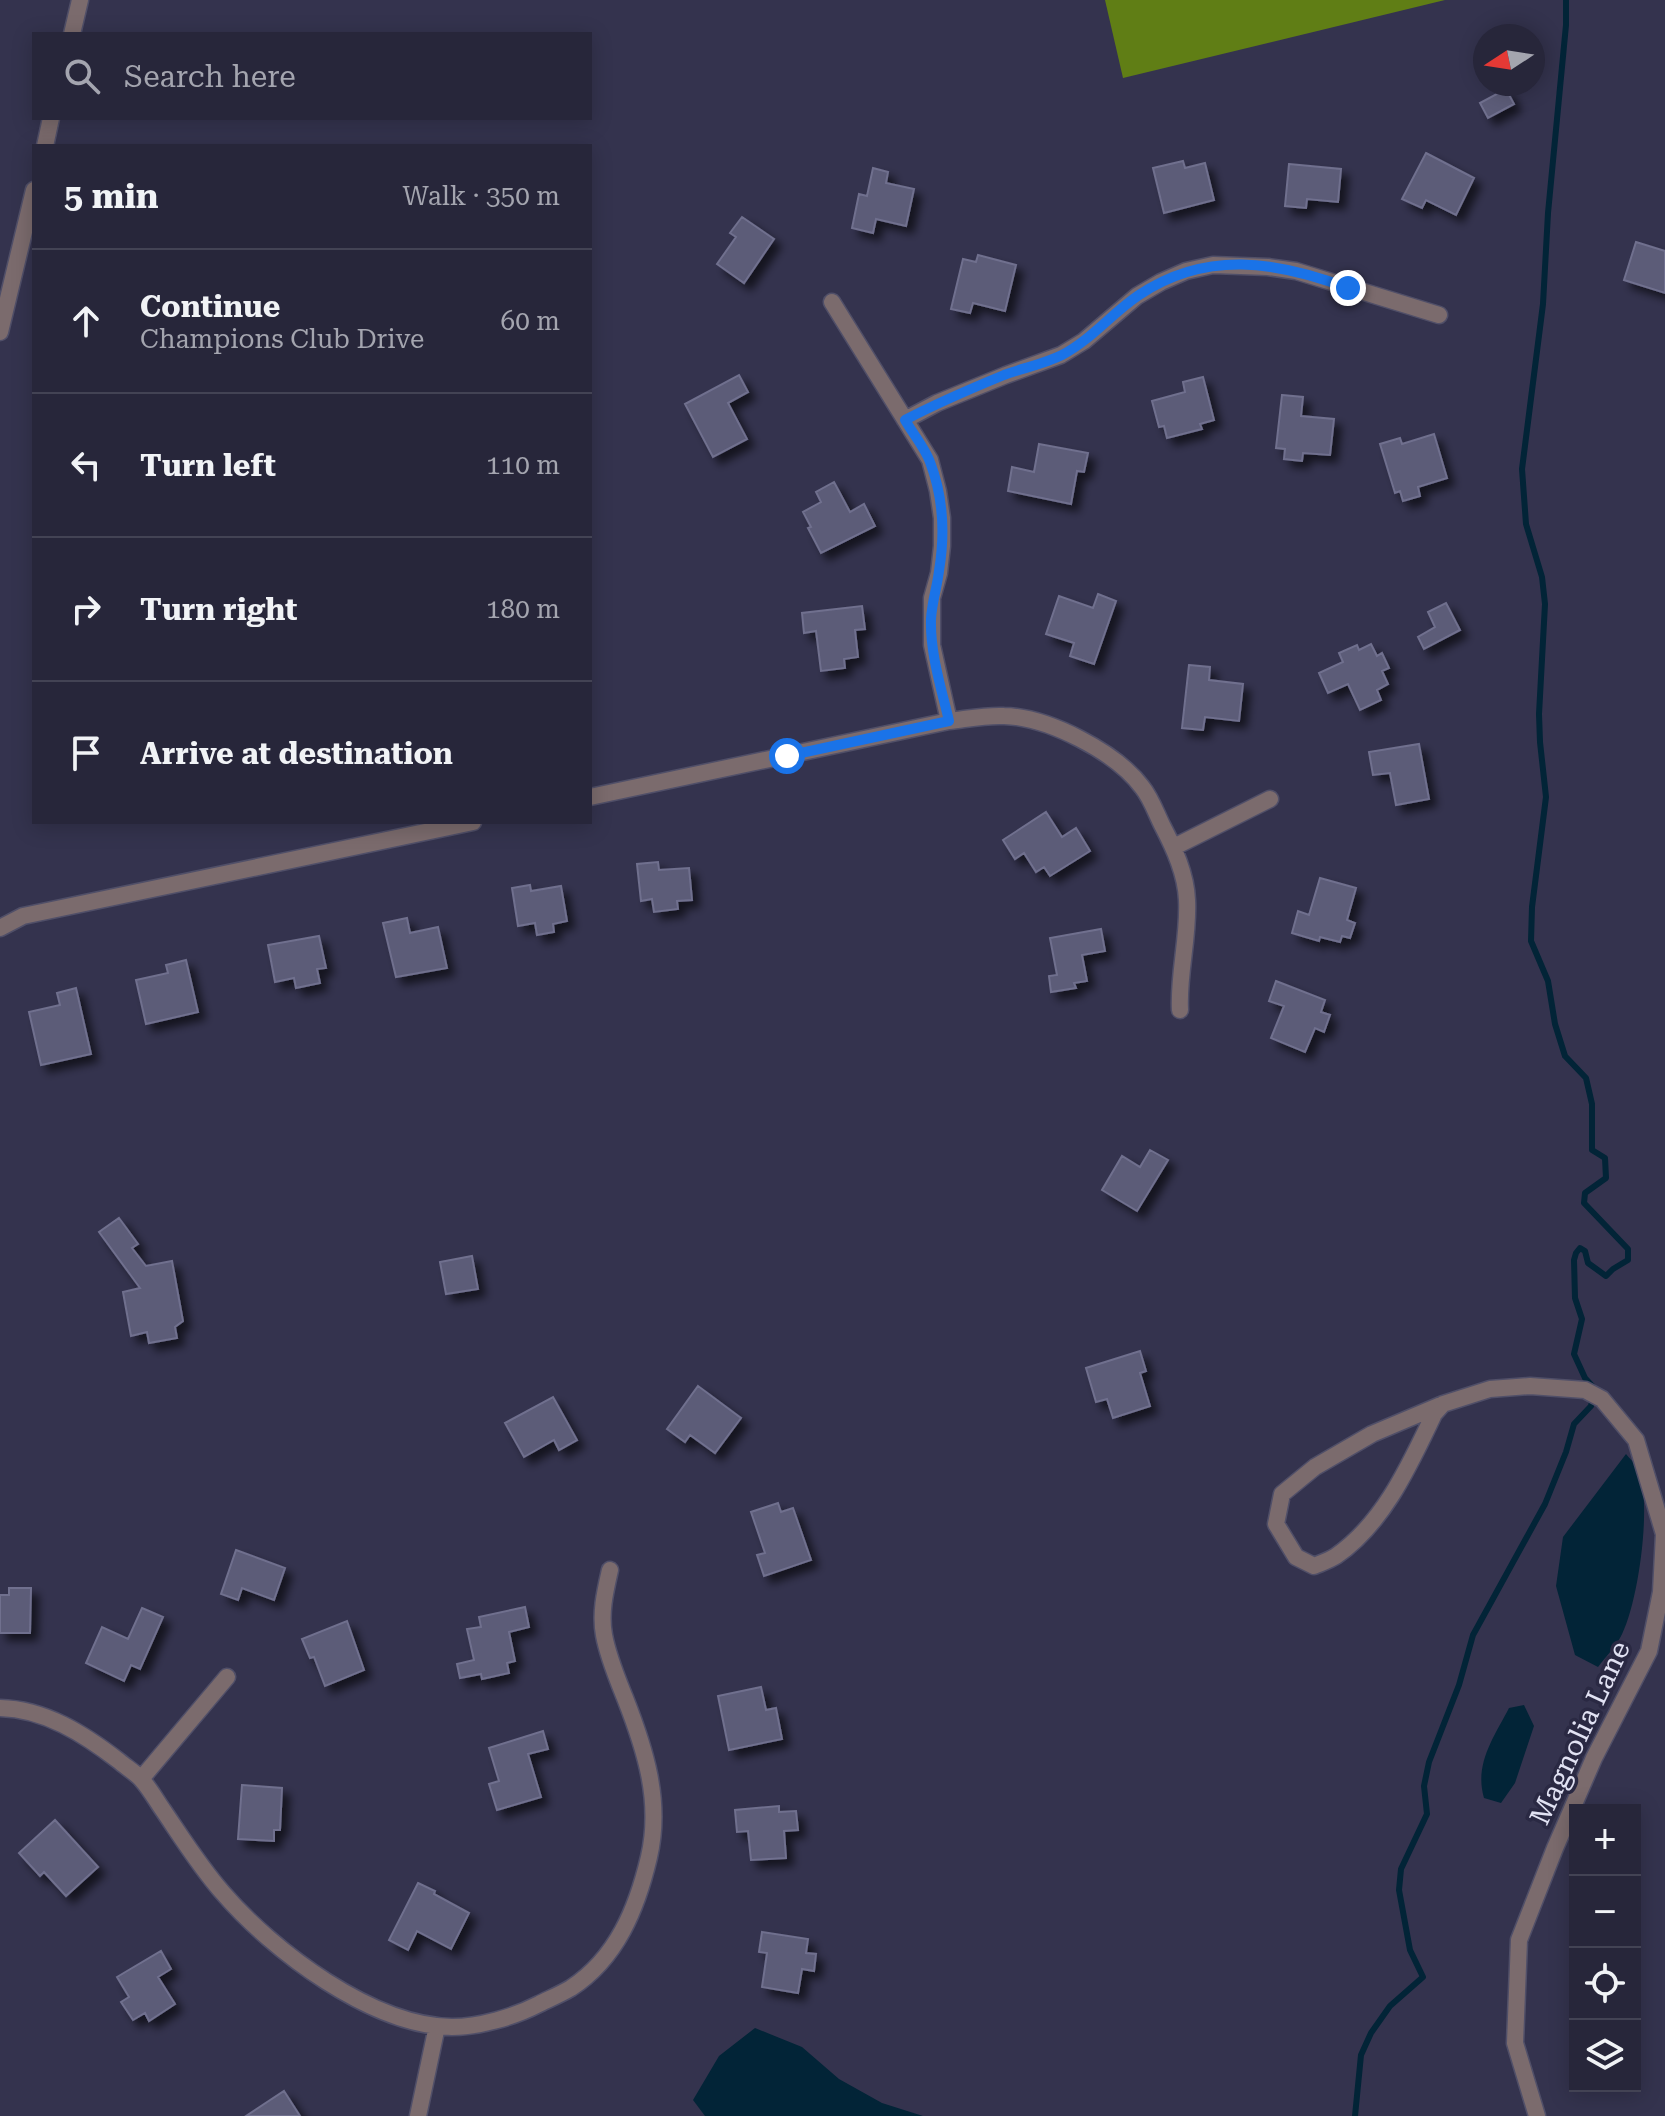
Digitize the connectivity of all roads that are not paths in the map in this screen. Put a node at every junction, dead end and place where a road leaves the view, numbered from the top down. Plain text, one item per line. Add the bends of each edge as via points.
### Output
1 (80, 0) edge
2 (72, 32) edge
3 (51, 120) edge
4 (45, 144) edge
5 (32, 198) edge
6 (832, 302) dead end
7 (1439, 315) dead end
8 (0, 332) edge
9 (905, 420) junction
10 (949, 721) junction
11 (592, 797) edge
12 (1270, 799) dead end
13 (463, 824) edge
14 (1174, 847) junction
15 (0, 928) edge
16 (1180, 1010) dead end
17 (1443, 1404) junction
18 (610, 1570) dead end
19 (227, 1677) dead end
20 (0, 1708) edge
21 (141, 1779) junction
22 (437, 2026) junction
23 (418, 2116) edge
24 (1537, 2116) edge

1 - 2 street
3 - 4 street
5 - 8 street
6 - 9 street
7 - 9 street via 1296,271 1213,265 1186,271 1137,296 1061,355
9 - 10 street via 930,460 942,518 932,645
10 - 11 street
10 - 14 street via 1004,716 1078,737 1143,788
12 - 14 street
13 - 15 street via 23,916
14 - 16 street via 1188,902
17 - 17 street, Magnolia Lane via 1372,1434 1315,1467 1282,1494 1276,1524 1296,1557 1314,1566 1335,1557 1364,1532 1395,1490
17 - 24 street, Magnolia Lane via 1490,1389 1530,1386 1585,1390 1602,1399 1636,1440 1664,1534 1661,1592 1649,1651 1594,1758 1519,1940 1515,2043
18 - 22 street via 604,1633 650,1771 654,1799 650,1854 626,1927 611,1950 571,1988 507,2017
19 - 21 street
20 - 21 street via 38,1714 87,1737
21 - 22 street via 203,1869 258,1931 349,1994
22 - 23 street

